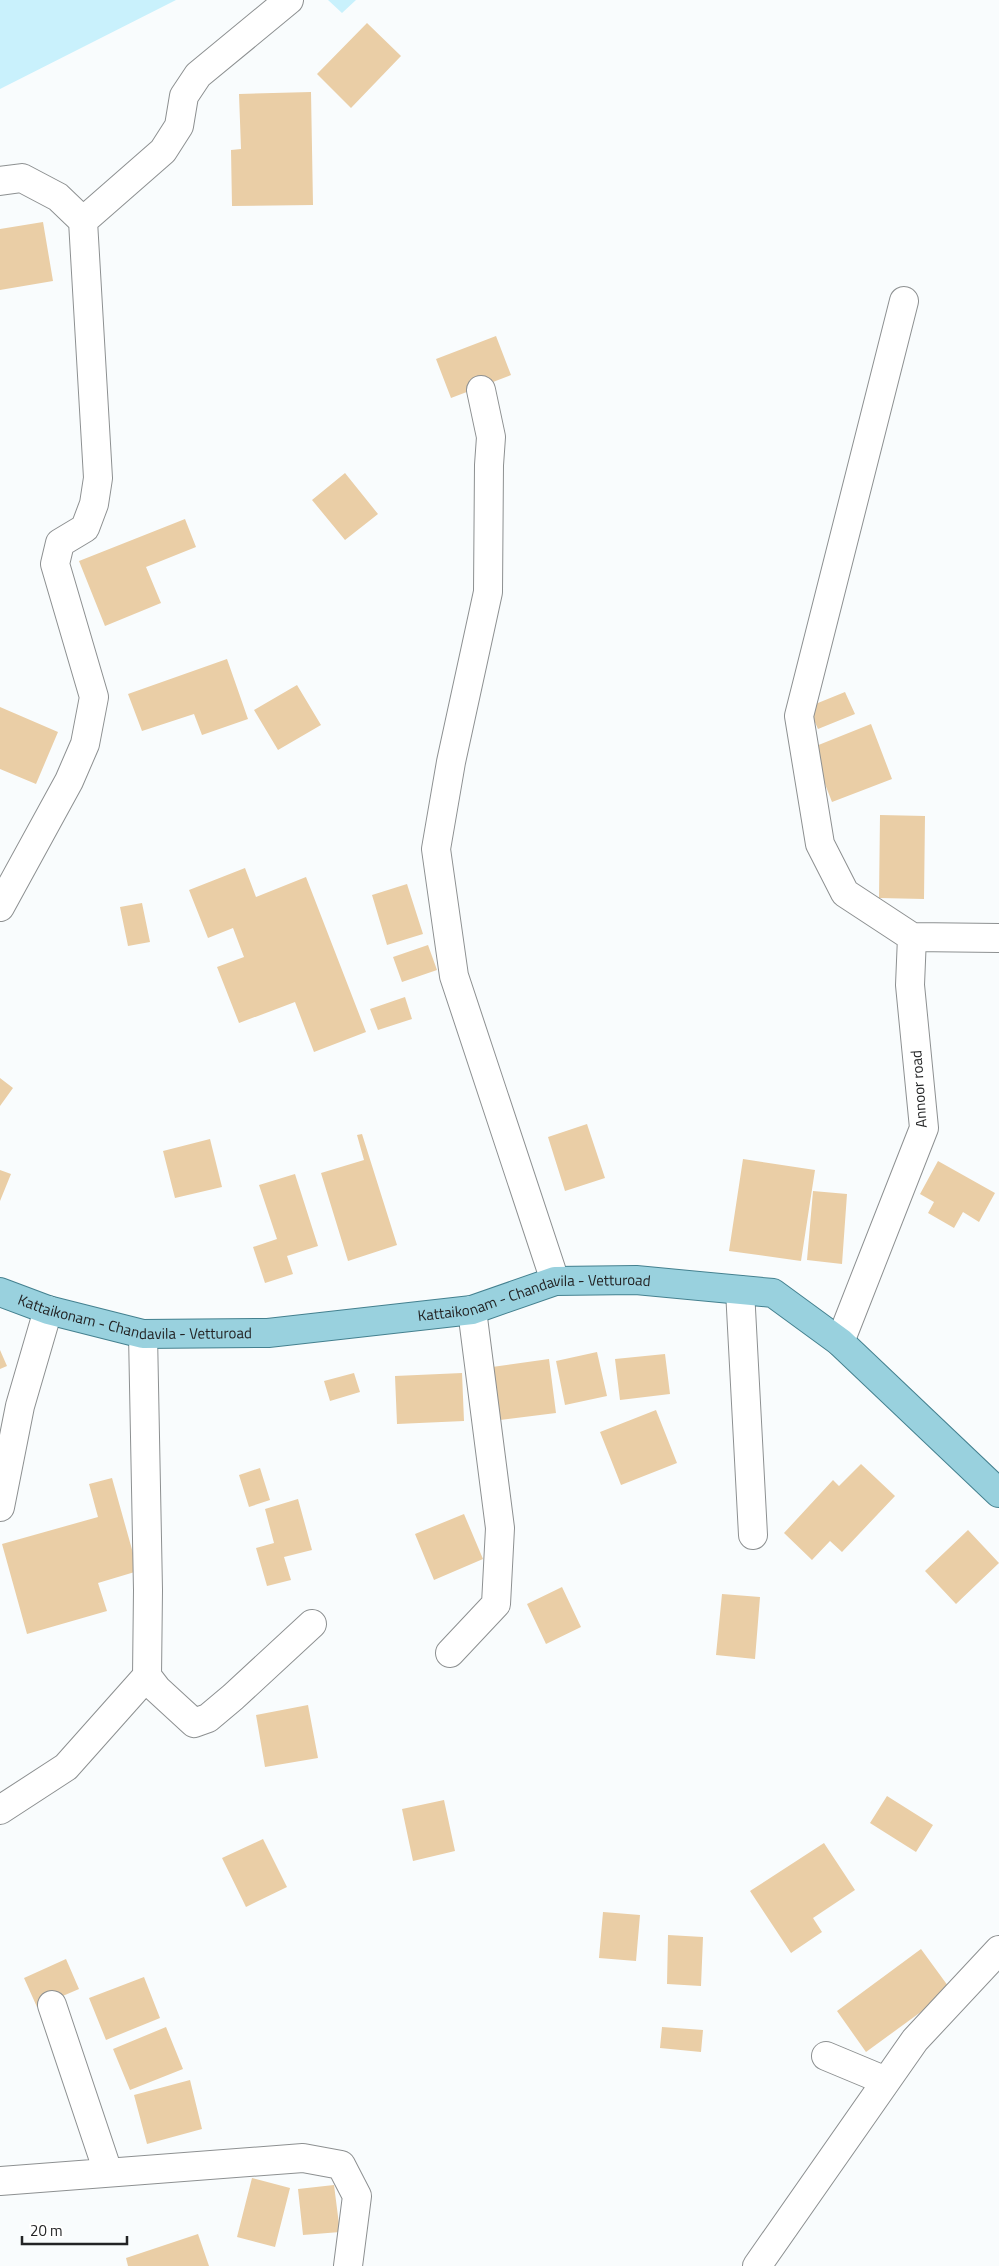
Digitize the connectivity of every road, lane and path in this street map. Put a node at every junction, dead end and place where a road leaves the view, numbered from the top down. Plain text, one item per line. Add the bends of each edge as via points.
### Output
1 (289, 0) edge
2 (0, 181) edge
3 (83, 221) junction
4 (904, 300) dead end
5 (480, 390) dead end
6 (0, 907) edge
7 (912, 937) junction
8 (999, 938) edge
9 (555, 1281) junction
10 (740, 1290) junction
11 (0, 1292) edge
12 (48, 1310) junction
13 (472, 1310) junction
14 (143, 1334) junction
15 (840, 1342) junction
16 (999, 1493) edge
17 (0, 1507) edge
18 (753, 1535) dead end
19 (312, 1624) dead end
20 (450, 1653) dead end
21 (147, 1676) junction
22 (0, 1810) edge
23 (999, 1950) edge
24 (52, 2005) dead end
25 (826, 2056) dead end
26 (886, 2081) junction
27 (108, 2172) junction
28 (0, 2181) edge
29 (348, 2266) edge
30 (757, 2266) edge

1 - 3 street via 198,75 184,96 179,126 163,151
2 - 3 street via 22,178 58,196
3 - 6 street via 98,478 94,504 85,528 60,543 55,564 94,697 85,744 69,781
4 - 7 street via 799,716 820,844 845,893
5 - 9 street via 491,437 488,592 451,762 436,849 454,976
7 - 8 street
7 - 15 street, Annoor road via 910,985 924,1128
9 - 10 main road, Kattaikonam - Chandavila - Vetturoad via 636,1280
9 - 13 main road, Kattaikonam - Chandavila - Vetturoad
10 - 15 main road, Kattaikonam - Chandavila - Vetturoad via 773,1293
10 - 18 street
11 - 12 main road, Kattaikonam - Chandavila - Vetturoad
12 - 14 main road, Kattaikonam - Chandavila - Vetturoad
12 - 17 street via 20,1406
13 - 14 main road, Kattaikonam - Chandavila - Vetturoad via 268,1333
13 - 20 street via 500,1528 496,1604
14 - 21 street
15 - 16 main road, Kattaikonam - Chandavila - Vetturoad
19 - 21 street via 208,1718 194,1723
21 - 22 street via 66,1767
23 - 26 street via 915,2040
24 - 27 street
25 - 26 street
26 - 30 street
27 - 28 street
27 - 29 street via 303,2158 341,2165 358,2196

